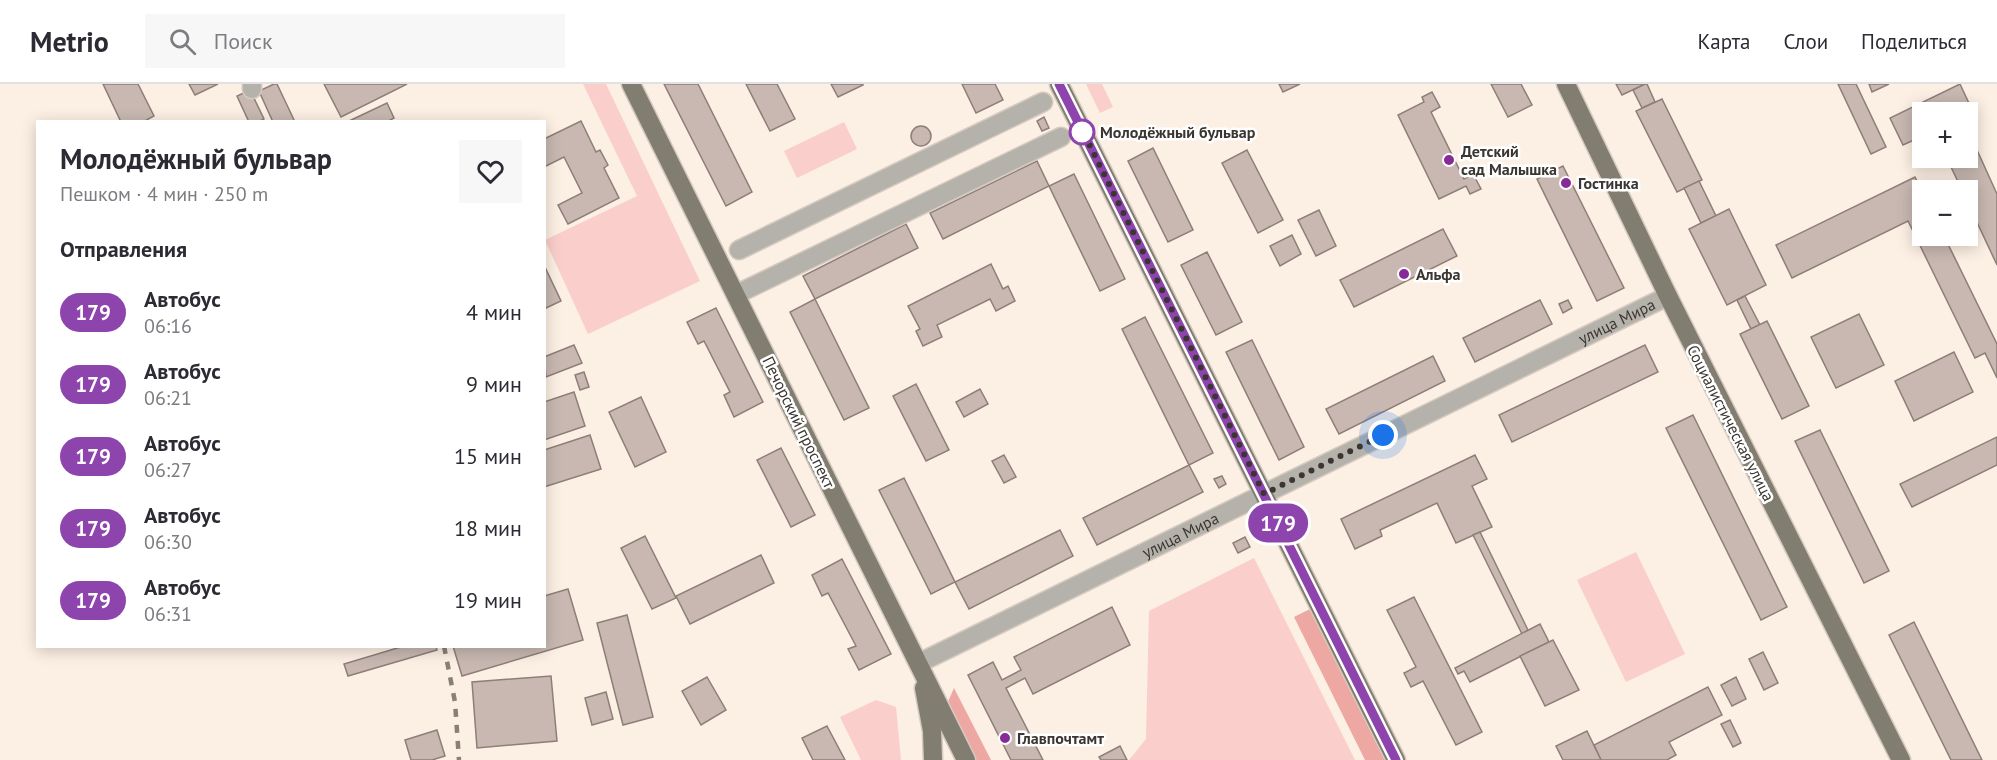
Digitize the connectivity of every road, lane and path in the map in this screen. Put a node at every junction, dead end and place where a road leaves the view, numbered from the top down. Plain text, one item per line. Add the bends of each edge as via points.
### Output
1 (631, 84) edge
2 (1059, 84) edge
3 (1566, 84) edge
4 (1043, 102) dead end
5 (1061, 137) dead end
6 (739, 250) dead end
7 (736, 294) junction
8 (1668, 296) junction
9 (1264, 494) junction
10 (919, 663) junction
11 (960, 755) edge
12 (933, 760) edge
13 (1396, 760) edge
14 (1901, 760) edge

1 - 7 main road, Печорский проспект
2 - 9 main road
3 - 8 main road, Социалистическая улица
4 - 6 street
5 - 7 street
7 - 10 main road, Печорский проспект
8 - 9 street, улица Мира
8 - 14 main road, Социалистическая улица
9 - 10 street, улица Мира
9 - 13 main road
10 - 11 main road, Печорский проспект
10 - 12 main road via 932,731

